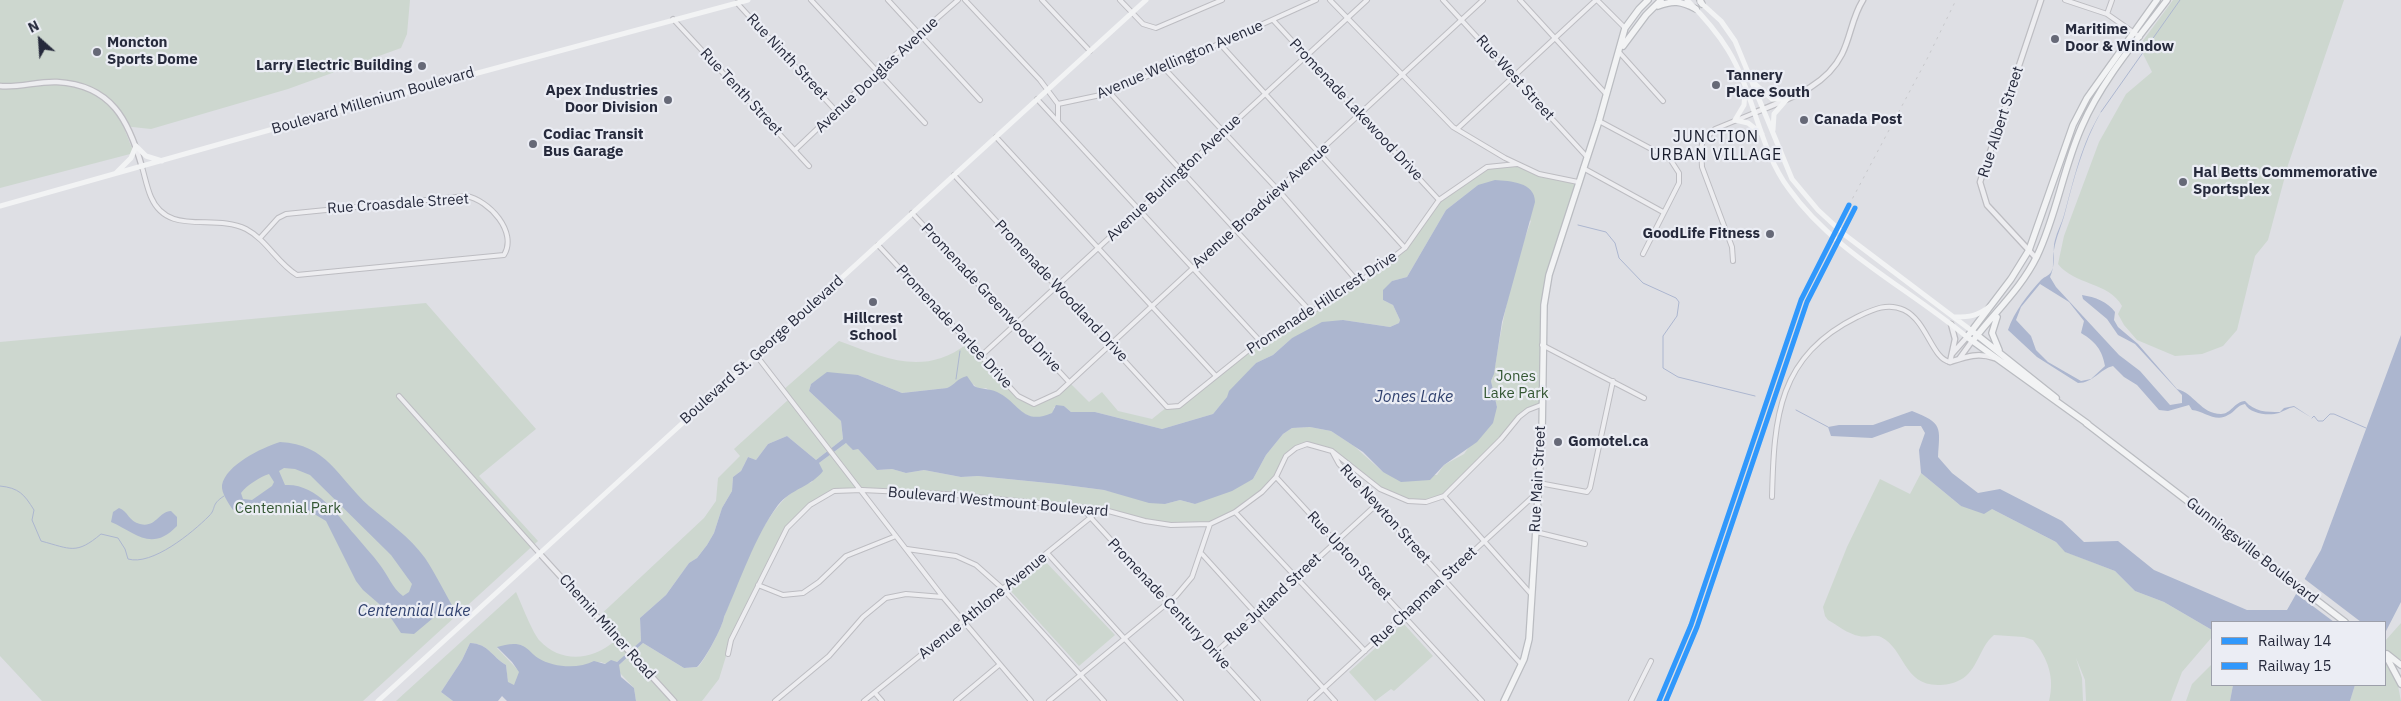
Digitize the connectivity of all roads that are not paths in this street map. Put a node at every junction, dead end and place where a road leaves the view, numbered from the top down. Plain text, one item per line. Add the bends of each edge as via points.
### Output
1 (748, 0) edge
2 (812, 0) edge
3 (888, 0) edge
4 (958, 0) edge
5 (965, 0) edge
6 (1042, 0) edge
7 (1120, 0) edge
8 (1146, 0) edge
9 (1222, 0) edge
10 (1316, 0) edge
11 (1330, 0) edge
12 (1368, 0) edge
13 (1443, 0) edge
14 (1483, 0) edge
15 (1520, 0) edge
16 (1597, 0) edge
17 (1661, 0) edge
18 (1687, 0) edge
19 (1863, 0) edge
20 (2041, 0) edge
21 (2065, 0) edge
22 (2112, 0) edge
23 (2157, 0) edge
24 (2167, 0) edge
25 (1647, 1) edge
26 (1700, 1) edge
27 (737, 3) junction
28 (1696, 9) junction
29 (1651, 10) junction
30 (1132, 13) junction
31 (2107, 14) junction
32 (1347, 18) junction
33 (673, 19) junction
34 (1273, 20) junction
35 (1462, 20) junction
36 (1625, 28) junction
37 (2134, 32) junction
38 (920, 35) junction
39 (2140, 37) junction
40 (1555, 39) junction
41 (1221, 44) junction
42 (1090, 51) junction
43 (1619, 52) junction
44 (1306, 55) junction
45 (1164, 69) junction
46 (878, 72) junction
47 (1402, 76) junction
48 (1513, 76) junction
49 (1752, 81) junction
50 (1743, 83) junction
51 (0, 86) edge
52 (1047, 90) junction
53 (1110, 93) junction
54 (1265, 94) junction
55 (1606, 94) junction
56 (1037, 99) junction
57 (1787, 99) junction
58 (980, 100) dead end
59 (1663, 101) dead end
60 (1058, 104) junction
61 (1762, 110) junction
62 (836, 111) junction
63 (1754, 113) junction
64 (1361, 115) junction
65 (1735, 120) junction
66 (1599, 121) junction
67 (1059, 122) junction
68 (924, 123) dead end
69 (1457, 129) junction
70 (1224, 134) junction
71 (1764, 136) junction
72 (1773, 136) junction
73 (996, 137) junction
74 (136, 146) junction
75 (795, 150) junction
76 (1320, 154) junction
77 (1587, 157) junction
78 (162, 161) junction
79 (1517, 164) junction
80 (809, 166) dead end
81 (142, 167) junction
82 (1583, 168) junction
83 (1182, 172) junction
84 (115, 175) junction
85 (954, 175) junction
86 (1578, 182) junction
87 (1278, 191) junction
88 (1439, 200) junction
89 (0, 206) edge
90 (1139, 210) junction
91 (1663, 212) junction
92 (912, 214) junction
93 (1236, 231) junction
94 (260, 238) junction
95 (878, 244) junction
96 (1405, 248) junction
97 (1098, 249) junction
98 (2029, 250) junction
99 (1643, 254) dead end
100 (2036, 258) junction
101 (1733, 261) dead end
102 (1192, 268) junction
103 (1358, 282) junction
104 (1057, 288) junction
105 (1991, 305) junction
106 (1151, 307) junction
107 (2001, 308) junction
108 (1311, 312) junction
109 (1955, 316) junction
110 (1950, 322) junction
111 (1016, 325) junction
112 (1970, 329) junction
113 (1965, 335) junction
114 (1977, 335) junction
115 (1260, 341) junction
116 (1972, 341) junction
117 (1111, 344) junction
118 (1542, 345) junction
119 (2000, 352) junction
120 (756, 355) junction
121 (1951, 355) junction
122 (981, 356) junction
123 (1995, 358) junction
124 (1958, 360) junction
125 (1950, 362) junction
126 (1216, 376) junction
127 (1613, 381) junction
128 (1069, 382) junction
129 (399, 396) dead end
130 (1644, 398) dead end
131 (1034, 404) joint
132 (1541, 404) junction
133 (1167, 407) joint
134 (2088, 424) junction
135 (1332, 452) junction
136 (1276, 478) junction
137 (1539, 483) junction
138 (862, 490) junction
139 (1538, 492) junction
140 (1444, 496) junction
141 (1772, 497) dead end
142 (1376, 505) junction
143 (1081, 507) junction
144 (1101, 509) junction
145 (1235, 512) junction
146 (1091, 518) junction
147 (1210, 524) junction
148 (1536, 532) junction
149 (896, 536) junction
150 (1336, 540) junction
151 (1484, 542) junction
152 (1585, 544) dead end
153 (907, 549) junction
154 (540, 554) junction
155 (1048, 554) junction
156 (1202, 554) junction
157 (1296, 577) junction
158 (1444, 579) junction
159 (758, 585) junction
160 (1003, 589) junction
161 (1532, 595) junction
162 (943, 597) junction
163 (1168, 602) junction
164 (1256, 615) junction
165 (1404, 616) junction
166 (2344, 621) edge
167 (963, 622) junction
168 (1123, 639) junction
169 (1365, 651) junction
170 (1215, 653) junction
171 (728, 654) dead end
172 (2386, 654) edge
173 (2386, 654) edge
174 (2386, 655) edge
175 (1651, 661) dead end
176 (2401, 661) edge
177 (999, 664) junction
178 (1521, 664) junction
179 (2401, 665) edge
180 (1080, 675) junction
181 (2401, 684) edge
182 (1324, 689) junction
183 (875, 692) junction
184 (378, 701) edge
185 (674, 701) edge
186 (775, 701) edge
187 (864, 701) edge
188 (882, 701) edge
189 (956, 701) edge
190 (1031, 701) edge
191 (1049, 701) edge
192 (1104, 701) edge
193 (1182, 701) edge
194 (1258, 701) edge
195 (1310, 701) edge
196 (1334, 701) edge
197 (1482, 701) edge
198 (1504, 701) edge
199 (1631, 701) edge

1 - 27 main road, Boulevard Millenium Boulevard
2 - 46 street
3 - 38 street
4 - 38 street, Avenue Douglas Avenue
5 - 52 street
6 - 42 street
7 - 30 street
8 - 30 main road, Boulevard St. George Boulevard
9 - 30 street via 1156,28 1143,24
10 - 34 street, Avenue Wellington Avenue
11 - 32 street
12 - 32 street, Avenue Burlington Avenue
13 - 35 street, Rue West Street
14 - 35 street, Avenue Broadview Avenue
15 - 40 street
16 - 36 street
16 - 40 street
17 - 29 main road, Rue Main Street
18 - 28 main road
19 - 57 street via 1842,54 1833,68 1814,86
20 - 98 street, Rue Albert Street via 1980,182 1987,205
21 - 31 street
22 - 31 street
23 - 37 main road
24 - 39 main road
25 - 36 main road, Rue Main Street
26 - 49 main road via 1721,21 1735,41
27 - 33 main road, Boulevard Millenium Boulevard
27 - 62 street, Rue Ninth Street
28 - 29 main road via 1675,1
28 - 50 main road via 1729,50
29 - 43 main road, Rue Main Street
30 - 42 main road, Boulevard St. George Boulevard
31 - 37 street
32 - 44 street, Avenue Burlington Avenue
32 - 47 street
33 - 75 street, Rue Tenth Street
33 - 78 main road, Boulevard Millenium Boulevard
34 - 41 street, Avenue Wellington Avenue
34 - 44 street, Promenade Lakewood Drive
35 - 47 street, Avenue Broadview Avenue
35 - 48 street, Rue West Street
36 - 43 main road, Rue Main Street
37 - 39 street
37 - 98 main road via 2073,125
38 - 46 street, Avenue Douglas Avenue
38 - 58 street
39 - 100 main road via 2094,101 2081,127
40 - 48 street
40 - 55 street
41 - 45 street, Avenue Wellington Avenue
41 - 54 street
42 - 52 main road, Boulevard St. George Boulevard
43 - 55 main road, Rue Main Street
43 - 59 street
44 - 54 street, Avenue Burlington Avenue
44 - 64 street, Promenade Lakewood Drive
45 - 53 street, Avenue Wellington Avenue
45 - 70 street
46 - 62 street, Avenue Douglas Avenue
46 - 68 street
47 - 64 street, Avenue Broadview Avenue
47 - 69 street
48 - 69 street
48 - 77 street, Rue West Street
49 - 57 main road via 1772,99
49 - 61 main road
50 - 63 main road
50 - 65 main road via 1746,96
51 - 74 street via 56,82 78,85 116,108 126,121
52 - 56 main road, Boulevard St. George Boulevard
52 - 60 street
53 - 60 street, Avenue Wellington Avenue
53 - 83 street
54 - 70 street, Avenue Burlington Avenue
54 - 76 street
55 - 66 main road, Rue Main Street
56 - 67 street
56 - 73 main road, Boulevard St. George Boulevard
57 - 61 street
57 - 72 main road via 1774,114
60 - 67 street via 1056,115
61 - 63 street
61 - 72 main road
62 - 75 street, Avenue Douglas Avenue
63 - 65 street
63 - 71 main road
64 - 76 street, Avenue Broadview Avenue
64 - 88 street, Promenade Lakewood Drive
65 - 71 main road via 1752,126
65 - 101 street via 1708,134 1700,156 1732,247
66 - 77 main road, Rue Main Street
66 - 91 street via 1670,159 1675,165 1680,183
67 - 90 street
69 - 79 street
70 - 83 street, Avenue Burlington Avenue
70 - 87 street
71 - 110 main road via 1787,188 1812,218 1841,243
72 - 109 main road via 1792,179 1818,210 1846,235
73 - 85 main road, Boulevard St. George Boulevard
73 - 97 street
74 - 78 main road via 146,156
74 - 81 street
74 - 84 main road via 131,158
75 - 80 street, Rue Tenth Street
76 - 87 street, Avenue Broadview Avenue
76 - 96 street
77 - 82 main road, Rue Main Street
78 - 81 main road, Boulevard Millenium Boulevard
79 - 86 street via 1538,174
79 - 88 street, Promenade Hillcrest Drive via 1487,167
81 - 84 main road, Boulevard Millenium Boulevard
81 - 94 street via 154,204 169,218 188,223 229,223
82 - 86 main road, Rue Main Street
82 - 91 street
83 - 90 street, Avenue Burlington Avenue
83 - 93 street
84 - 89 main road, Boulevard Millenium Boulevard
85 - 92 main road, Boulevard St. George Boulevard
85 - 104 street, Promenade Woodland Drive
86 - 118 main road, Rue Main Street via 1549,275
87 - 93 street, Avenue Broadview Avenue
87 - 103 street
88 - 96 street, Promenade Hillcrest Drive
90 - 97 street, Avenue Burlington Avenue
90 - 102 street
91 - 99 street
92 - 95 main road, Boulevard St. George Boulevard
92 - 111 street, Promenade Greenwood Drive
93 - 102 street, Avenue Broadview Avenue
93 - 108 street
94 - 94 street, Rue Croasdale Street via 289,270 302,276 504,255 507,250 504,226 484,204 466,196 286,214
95 - 120 main road, Boulevard St. George Boulevard
95 - 122 street, Promenade Parlee Drive
96 - 103 street, Promenade Hillcrest Drive
97 - 104 street, Avenue Burlington Avenue
97 - 106 street
98 - 100 street, Rue Albert Street
98 - 105 main road
100 - 107 main road
102 - 106 street, Avenue Broadview Avenue
102 - 115 street
103 - 108 street, Promenade Hillcrest Drive
104 - 111 street, Avenue Burlington Avenue
104 - 117 street, Promenade Woodland Drive
105 - 109 main road via 1978,315
105 - 112 main road
106 - 117 street, Avenue Broadview Avenue
106 - 126 street
107 - 114 main road
107 - 119 main road via 1992,333
108 - 115 street, Promenade Hillcrest Drive
109 - 112 main road
110 - 113 main road
110 - 121 street via 1955,339
111 - 122 street, Avenue Burlington Avenue
111 - 128 street, Promenade Greenwood Drive
112 - 113 main road
112 - 114 main road
113 - 116 main road
113 - 121 street
114 - 116 main road
114 - 119 main road
115 - 126 street, Promenade Hillcrest Drive
116 - 123 main road
116 - 124 street
117 - 128 street, Avenue Broadview Avenue
117 - 133 street, Promenade Woodland Drive
118 - 127 street
118 - 132 main road, Rue Main Street
119 - 134 main road
120 - 138 street
120 - 154 main road, Boulevard St. George Boulevard
121 - 125 street
122 - 131 street, Promenade Parlee Drive via 1018,396
123 - 124 street via 1979,355
123 - 134 main road
124 - 125 street
125 - 141 street via 1940,358 1917,319 1898,308 1877,308 1826,335 1800,361 1781,408 1774,438
126 - 133 street, Promenade Hillcrest Drive via 1179,406
127 - 130 street
127 - 137 street via 1590,488 1587,492
128 - 131 street, Avenue Broadview Avenue via 1058,393
129 - 154 street
132 - 137 main road, Rue Main Street
132 - 140 street via 1519,417
134 - 166 main road, Gunningsville Boulevard
135 - 136 street, Boulevard Westmount Boulevard via 1307,444 1296,448 1286,456
135 - 140 street, Boulevard Westmount Boulevard via 1367,480 1398,498 1426,502
135 - 142 street, Rue Newton Street
136 - 145 street, Boulevard Westmount Boulevard
136 - 150 street, Rue Upton Street
137 - 139 main road, Rue Main Street
138 - 143 street, Boulevard Westmount Boulevard
138 - 149 street
138 - 159 street, Boulevard Westmount Boulevard via 834,491 810,505 787,528
139 - 148 main road, Rue Main Street
139 - 151 street, Rue Chapman Street
140 - 151 street
142 - 150 street, Rue Jutland Street
142 - 158 street, Rue Newton Street
143 - 144 street, Boulevard Westmount Boulevard
143 - 146 street, Promenade Century Drive
144 - 146 street, Avenue Athlone Avenue
144 - 147 street, Boulevard Westmount Boulevard via 1171,525
145 - 147 street, Boulevard Westmount Boulevard
145 - 157 street
146 - 155 street, Avenue Athlone Avenue
146 - 163 street, Promenade Century Drive
147 - 156 street
148 - 152 street
148 - 161 main road, Rue Main Street
149 - 153 street
149 - 159 street via 846,556 803,593 783,595
150 - 157 street, Rue Jutland Street
150 - 165 street, Rue Upton Street
151 - 158 street, Rue Chapman Street
151 - 161 street
153 - 160 street via 956,556 976,565
153 - 162 street
154 - 184 main road, Boulevard St. George Boulevard
154 - 185 street, Chemin Milner Road
155 - 160 street, Avenue Athlone Avenue
155 - 168 street
156 - 163 street via 1192,577
156 - 164 street
157 - 164 street, Rue Jutland Street
157 - 169 street
158 - 165 street, Rue Chapman Street
158 - 178 street, Rue Newton Street
159 - 171 street, Boulevard Westmount Boulevard via 731,640
160 - 167 street, Avenue Athlone Avenue
160 - 180 street
161 - 178 main road, Rue Main Street via 1529,638
162 - 167 street
162 - 186 street via 906,594 886,598 863,617 829,656
163 - 168 street
163 - 170 street, Promenade Century Drive
164 - 170 street, Rue Jutland Street
164 - 182 street
165 - 169 street, Rue Chapman Street
165 - 197 street, Rue Upton Street
167 - 177 street
167 - 183 street, Avenue Athlone Avenue
168 - 180 street
168 - 193 street
169 - 182 street, Rue Chapman Street
170 - 194 street, Promenade Century Drive
172 - 176 main road
173 - 179 main road
174 - 181 main road
175 - 199 street
177 - 189 street
177 - 190 street
178 - 198 main road, Rue Main Street
180 - 191 street
180 - 192 street
182 - 195 street, Rue Chapman Street
182 - 196 street
183 - 187 street, Avenue Athlone Avenue
183 - 188 street

